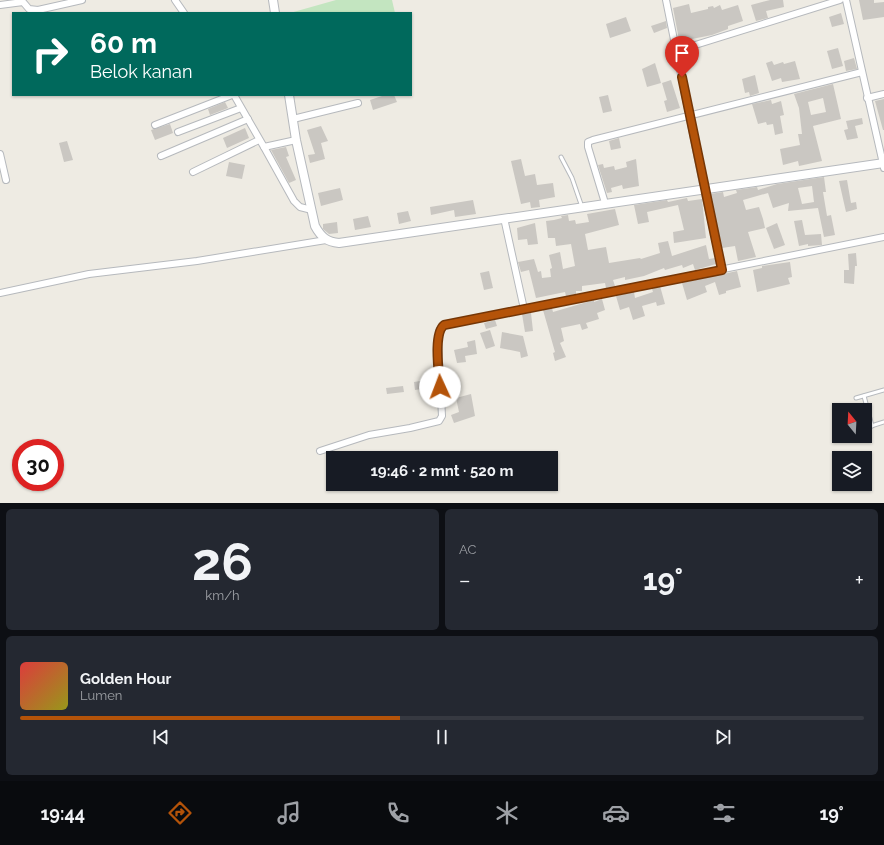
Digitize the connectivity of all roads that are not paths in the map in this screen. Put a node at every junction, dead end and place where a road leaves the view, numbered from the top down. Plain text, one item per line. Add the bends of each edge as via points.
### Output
1 (82, 0) edge
2 (175, 0) edge
3 (273, 0) edge
4 (666, 0) edge
5 (840, 0) edge
6 (846, 0) edge
7 (23, 1) edge
8 (0, 5) edge
9 (183, 12) edge
10 (275, 12) edge
11 (676, 51) junction
12 (862, 72) junction
13 (884, 94) edge
14 (230, 96) edge
15 (234, 96) edge
16 (289, 96) edge
17 (867, 98) junction
18 (358, 103) dead end
19 (241, 108) junction
20 (689, 116) junction
21 (293, 119) junction
22 (248, 120) junction
23 (155, 125) dead end
24 (178, 132) dead end
25 (259, 140) junction
26 (296, 140) junction
27 (264, 147) junction
28 (0, 154) edge
29 (161, 156) dead end
30 (561, 157) dead end
31 (884, 164) edge
32 (193, 172) dead end
33 (6, 180) dead end
34 (704, 189) junction
35 (605, 203) junction
36 (582, 207) junction
37 (312, 210) junction
38 (504, 218) junction
39 (884, 237) edge
40 (326, 240) junction
41 (722, 270) junction
42 (0, 293) edge
43 (524, 309) junction
44 (884, 390) edge
45 (864, 396) junction
46 (856, 398) dead end
47 (866, 403) edge
48 (884, 422) edge
49 (872, 426) edge
50 (320, 451) dead end

1 - 7 street via 38,10 29,9
2 - 9 street
3 - 10 street
4 - 11 street
5 - 11 street
6 - 12 street
7 - 8 street
11 - 20 street
12 - 17 street
12 - 20 street
13 - 17 street
14 - 23 street
15 - 19 street
16 - 21 street
17 - 31 street
18 - 21 street
19 - 22 street
19 - 24 street
20 - 34 street
20 - 35 street via 588,142
21 - 26 street
22 - 25 street
22 - 29 street
25 - 27 street
25 - 32 street
26 - 27 street
26 - 37 street
27 - 37 street via 294,201 300,207
28 - 33 street
30 - 36 lane via 572,178
31 - 34 street
34 - 35 street
34 - 41 street
35 - 36 street
36 - 38 street
37 - 40 street via 316,226
38 - 40 street via 340,243
38 - 43 street
39 - 41 street
40 - 42 street via 197,261 88,274
41 - 43 street
43 - 50 street via 442,327 438,342 442,416 439,421 369,435
44 - 45 lane
45 - 46 lane
45 - 47 lane
48 - 49 lane

